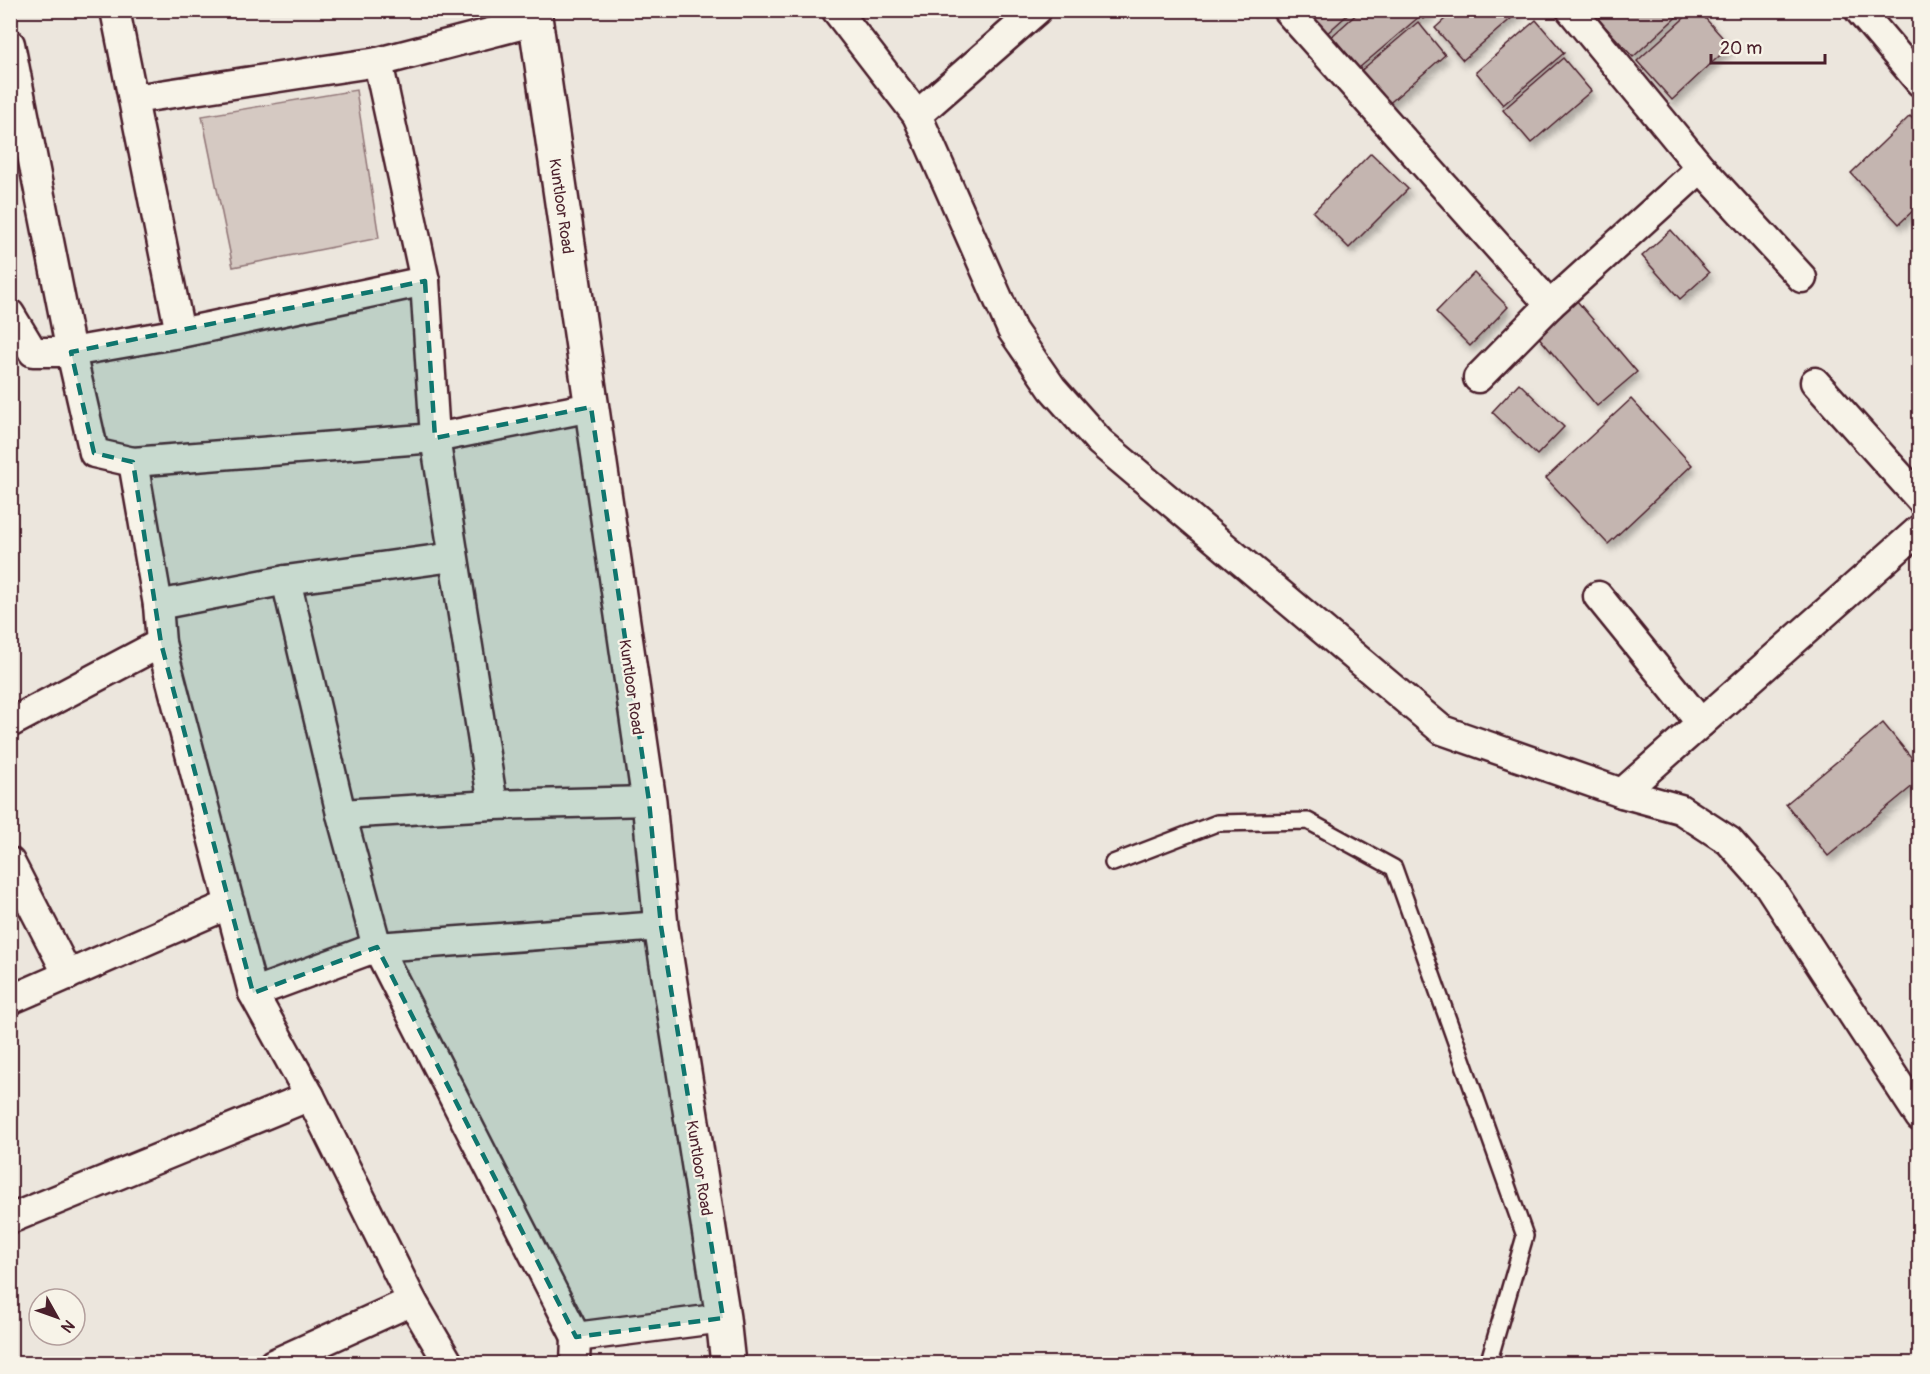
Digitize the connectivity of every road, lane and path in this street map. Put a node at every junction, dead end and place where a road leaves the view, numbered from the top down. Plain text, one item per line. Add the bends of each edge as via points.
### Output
1 (115, 10) edge
2 (836, 10) edge
3 (1037, 10) edge
4 (1287, 10) edge
5 (1571, 10) edge
6 (1859, 10) edge
7 (535, 16) edge
8 (10, 44) edge
9 (378, 62) junction
10 (1920, 82) edge
11 (134, 99) junction
12 (917, 115) junction
13 (1701, 168) junction
14 (1802, 279) dead end
15 (425, 281) junction
16 (1550, 305) junction
17 (10, 314) edge
18 (180, 333) junction
19 (71, 352) junction
20 (1478, 378) dead end
21 (1815, 382) dead end
22 (591, 406) junction
23 (435, 438) junction
24 (133, 462) junction
25 (1920, 499) edge
26 (1920, 529) edge
27 (453, 557) junction
28 (286, 580) junction
29 (1598, 596) dead end
30 (158, 605) junction
31 (160, 643) junction
32 (10, 723) edge
33 (1701, 723) junction
34 (1622, 793) junction
35 (649, 801) junction
36 (493, 806) junction
37 (341, 813) junction
38 (10, 862) edge
39 (1113, 863) dead end
40 (230, 904) junction
41 (661, 926) junction
42 (377, 947) junction
43 (68, 975) junction
44 (254, 993) junction
45 (10, 1000) edge
46 (310, 1096) junction
47 (1920, 1117) edge
48 (10, 1219) edge
49 (412, 1301) junction
50 (723, 1318) junction
51 (575, 1350) edge
52 (273, 1364) edge
53 (449, 1364) edge
54 (728, 1364) edge
55 (1488, 1364) edge

1 - 11 street
2 - 12 street
3 - 12 street
4 - 16 street
5 - 13 street
6 - 10 street
7 - 9 street
7 - 22 street, Kuntloor Road
8 - 19 street
9 - 11 street
9 - 15 street
11 - 18 street
12 - 34 street via 1012,330 1052,388 1100,442 1442,730
13 - 14 street
13 - 16 street
15 - 18 street
15 - 23 street
16 - 20 street
17 - 19 street via 33,352
18 - 19 street
19 - 24 street via 94,453
21 - 25 street
22 - 23 street
22 - 35 street, Kuntloor Road
23 - 24 street
23 - 27 street
24 - 30 street
26 - 33 street
27 - 28 street
27 - 36 street
28 - 30 street
28 - 37 street
29 - 33 street
30 - 31 street
31 - 32 street
31 - 40 street
33 - 34 street
34 - 47 street via 1680,809 1736,848 1769,886
35 - 36 street
35 - 41 street, Kuntloor Road
36 - 37 street
37 - 42 street
38 - 43 street
39 - 55 lane via 1216,823 1308,821 1394,868 1525,1236
40 - 43 street
40 - 44 street
41 - 42 street
41 - 50 street, Kuntloor Road
42 - 44 street
42 - 51 street
43 - 45 street
44 - 46 street
46 - 48 street
46 - 49 street
49 - 52 street
49 - 53 street
50 - 51 street
50 - 54 street, Kuntloor Road

